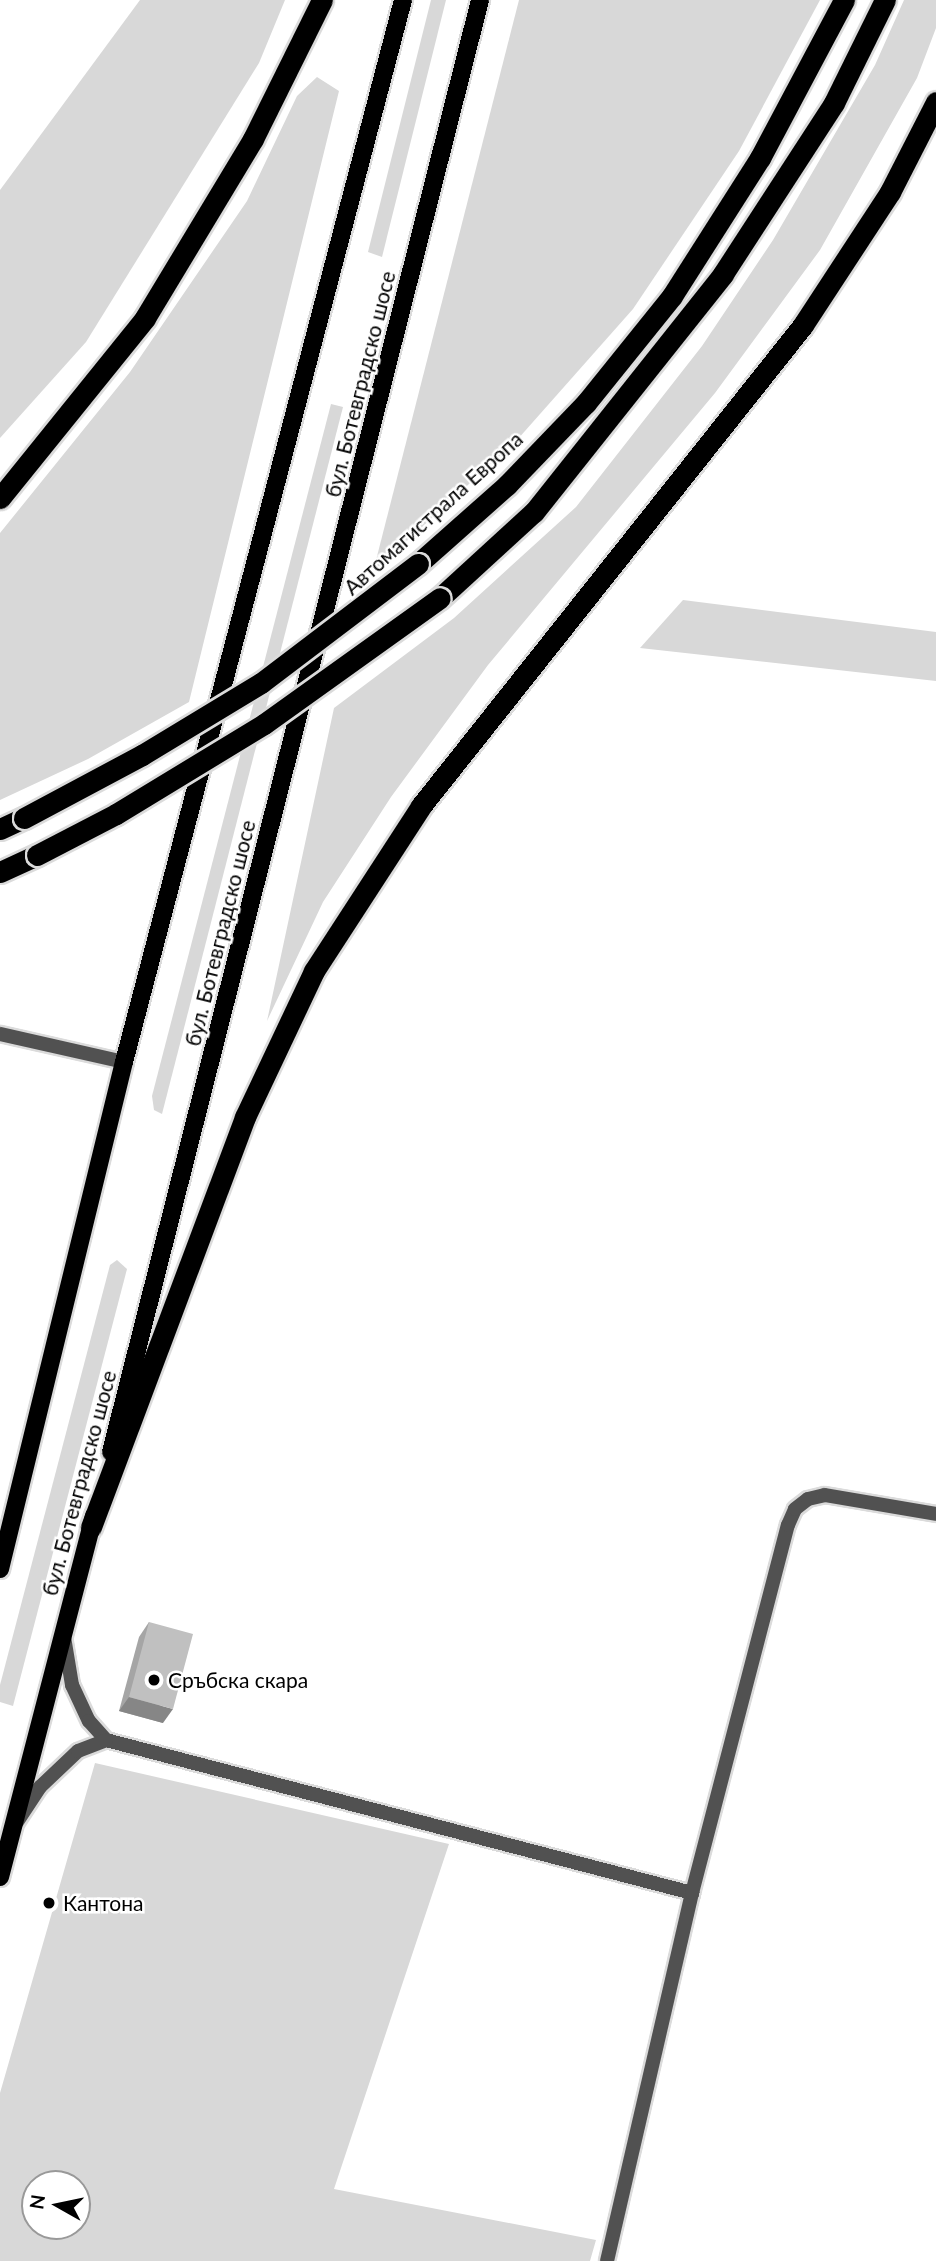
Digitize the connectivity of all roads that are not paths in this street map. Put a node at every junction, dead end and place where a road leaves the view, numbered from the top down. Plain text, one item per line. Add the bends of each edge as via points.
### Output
1 (322, 0) edge
2 (403, 0) edge
3 (480, 0) edge
4 (844, 0) edge
5 (885, 0) edge
6 (936, 102) edge
7 (0, 498) edge
8 (0, 829) edge
9 (0, 872) edge
10 (0, 1034) edge
11 (124, 1062) junction
12 (936, 1514) edge
13 (91, 1527) junction
14 (0, 1569) edge
15 (63, 1632) junction
16 (106, 1740) junction
17 (12, 1831) junction
18 (0, 1877) edge
19 (692, 1893) junction
20 (607, 2261) edge

1 - 7 highway via 253,139 145,318
2 - 11 main road
3 - 13 main road, бул. Ботевградско шосе
4 - 8 highway, Автомагистрала Европа, bridge via 760,158 672,296 577,412 507,485 418,564 261,682 142,755
5 - 9 highway, bridge via 834,103 723,274 534,512 440,598 264,724 116,814
6 - 13 highway via 890,192 803,325 421,806 314,971 245,1116
10 - 11 lane
11 - 14 main road
12 - 19 lane via 825,1495 808,1499 795,1509
13 - 15 main road, бул. Ботевградско шосе
15 - 16 lane via 72,1685 89,1721
15 - 17 main road, бул. Ботевградско шосе
16 - 17 lane via 78,1751 40,1787
16 - 19 lane
17 - 18 main road, бул. Ботевградско шосе
19 - 20 lane

